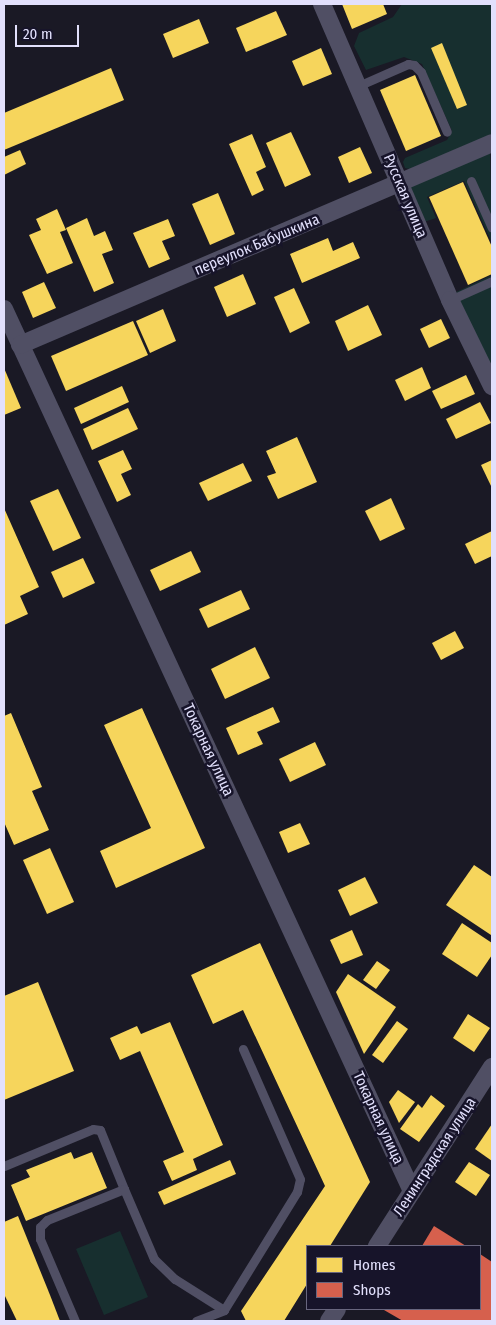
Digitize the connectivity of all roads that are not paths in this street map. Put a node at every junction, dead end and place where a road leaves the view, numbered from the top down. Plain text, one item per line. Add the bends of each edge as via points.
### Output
1 (322, 4) edge
2 (358, 86) junction
3 (447, 132) dead end
4 (492, 143) edge
5 (471, 181) dead end
6 (399, 184) junction
7 (492, 228) edge
8 (492, 281) edge
9 (450, 300) junction
10 (4, 312) edge
11 (20, 345) junction
12 (492, 386) edge
13 (243, 1049) dead end
14 (492, 1067) edge
15 (4, 1166) edge
16 (124, 1190) junction
17 (412, 1191) junction
18 (378, 1245) edge
19 (224, 1310) junction
20 (336, 1310) edge
21 (75, 1321) edge
22 (196, 1321) edge
23 (329, 1321) edge

1 - 2 street, Русская улица
2 - 3 lane via 408,64 414,65
2 - 6 street, Русская улица
4 - 6 street, переулок Бабушкина
5 - 7 lane
6 - 9 street, Русская улица
6 - 11 street, переулок Бабушкина
8 - 9 lane
9 - 12 street, Русская улица
10 - 11 street, Токарная улица
11 - 17 street, Токарная улица
13 - 19 lane via 300,1179 297,1192
14 - 17 street, Ленинградская улица
15 - 16 lane via 93,1129 100,1130
16 - 19 lane via 154,1259 175,1279
16 - 21 lane via 48,1220 40,1227 40,1239
17 - 18 street, Ленинградская улица
19 - 22 lane
20 - 23 street

